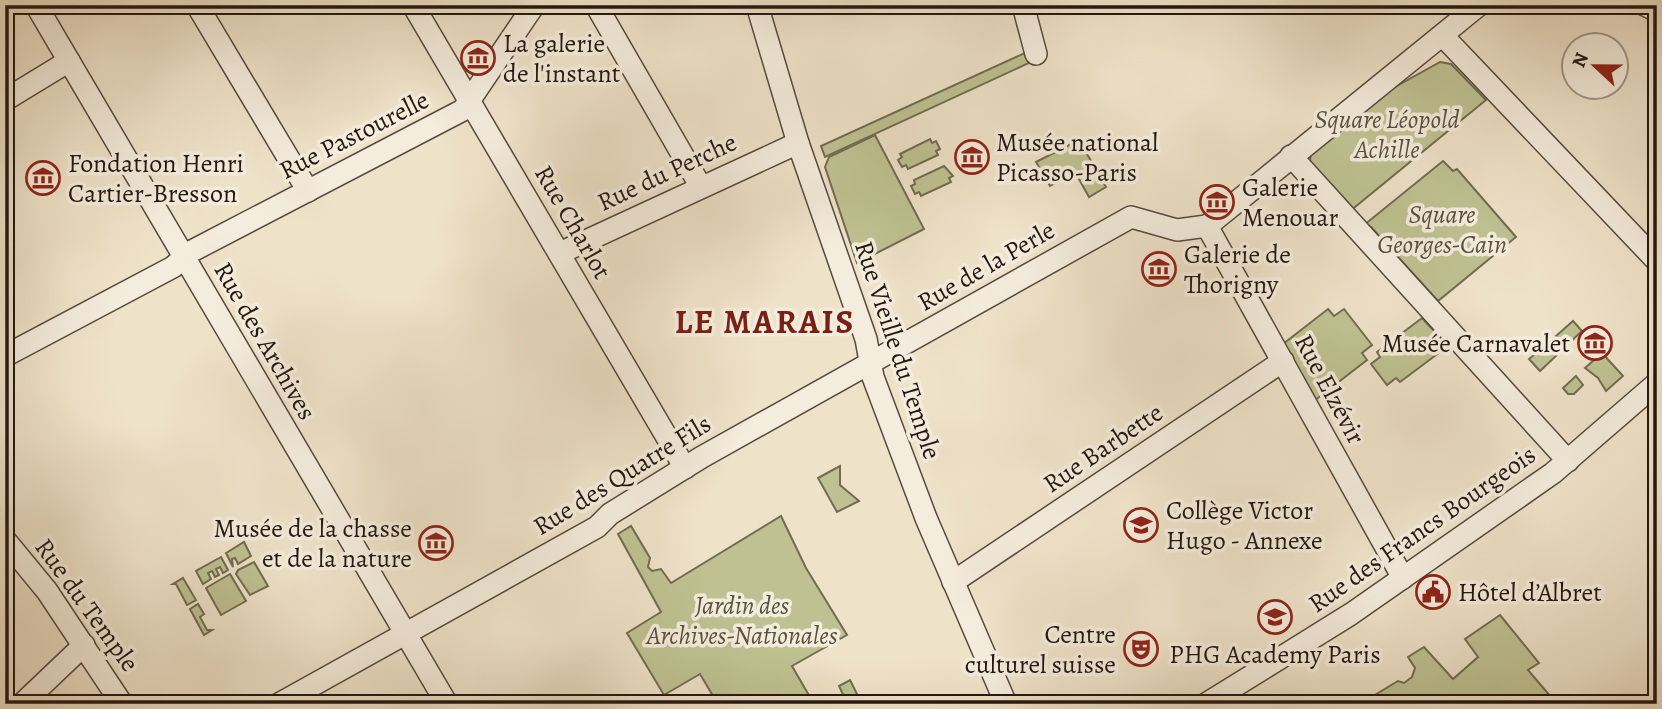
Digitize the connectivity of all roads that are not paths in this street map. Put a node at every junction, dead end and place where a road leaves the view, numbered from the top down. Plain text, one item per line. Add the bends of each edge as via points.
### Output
1 (36, 5) edge
2 (197, 5) edge
3 (413, 5) edge
4 (534, 5) edge
5 (596, 5) edge
6 (757, 5) edge
7 (1479, 5) edge
8 (1645, 5) edge
9 (1030, 10) edge
10 (1657, 10) edge
11 (1443, 36) junction
12 (1036, 54) dead end
13 (69, 61) junction
14 (5, 100) edge
15 (470, 102) junction
16 (798, 143) junction
17 (1292, 156) junction
18 (701, 187) junction
19 (308, 191) junction
20 (1207, 226) junction
21 (560, 253) junction
22 (184, 257) junction
23 (1657, 261) edge
24 (5, 356) edge
25 (1283, 361) junction
26 (869, 365) junction
27 (1657, 383) edge
28 (1568, 461) junction
29 (685, 468) junction
30 (5, 540) edge
31 (1403, 578) junction
32 (953, 582) junction
33 (405, 635) junction
34 (84, 645) junction
35 (22, 704) edge
36 (122, 704) edge
37 (279, 704) edge
38 (447, 704) edge
39 (1006, 704) edge
40 (1206, 704) edge

1 - 13 street, Rue des Archives
2 - 19 street
3 - 15 street, Rue Charlot
4 - 15 street
5 - 18 street
6 - 16 street, Rue Vieille du Temple
7 - 11 street
8 - 10 street
9 - 12 street
11 - 17 street
11 - 23 street
13 - 14 street
13 - 22 street, Rue des Archives
15 - 19 street, Rue Pastourelle via 463,110
15 - 21 street, Rue Charlot
16 - 18 street, Rue du Perche
16 - 26 street, Rue Vieille du Temple via 866,339
17 - 20 street
17 - 28 street
18 - 21 street, Rue du Perche
19 - 22 street, Rue Pastourelle
20 - 25 street, Rue Elzévir
20 - 26 street, Rue de la Perle via 1177,230 1131,217
21 - 29 street, Rue Charlot
22 - 24 street, Rue Pastourelle
22 - 33 street, Rue des Archives
25 - 31 street, Rue Elzévir
25 - 32 street, Rue Barbette
26 - 29 street, Rue des Quatre Fils
26 - 32 street, Rue Vieille du Temple
27 - 28 street, Rue des Francs Bourgeois
28 - 31 street, Rue des Francs Bourgeois
29 - 33 street, Rue des Quatre Fils via 610,514 597,527
30 - 34 street, Rue du Temple
31 - 40 street, Rue des Francs Bourgeois
32 - 39 street, Rue Vieille du Temple
33 - 37 street, Rue des Quatre Fils
33 - 38 street, Rue des Archives
34 - 35 street
34 - 36 street, Rue du Temple

